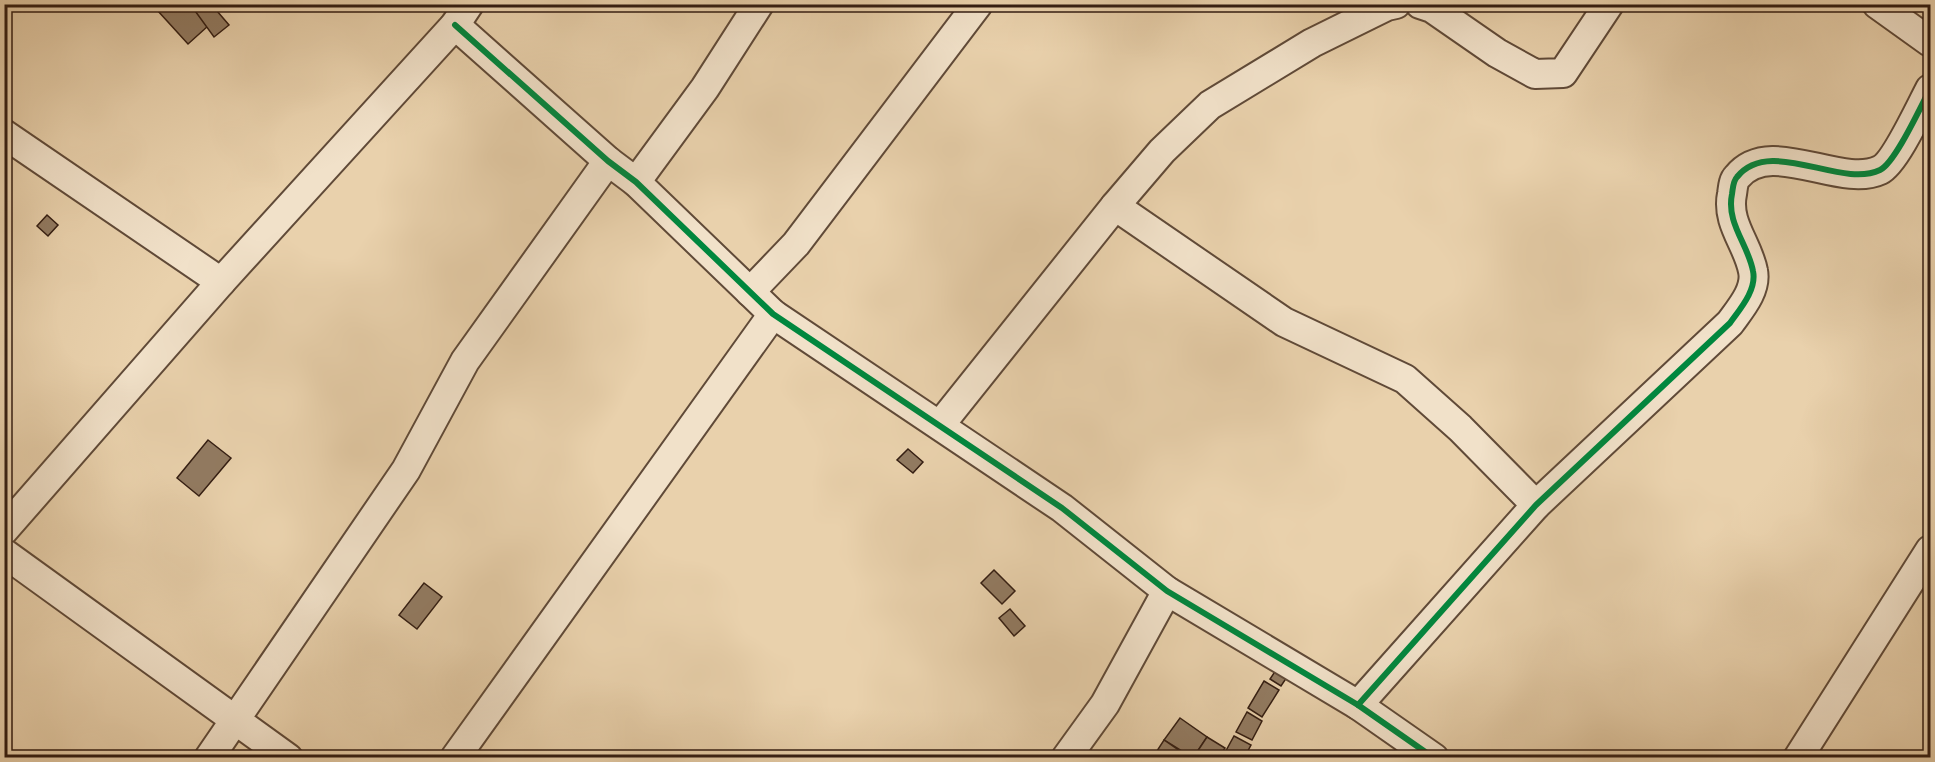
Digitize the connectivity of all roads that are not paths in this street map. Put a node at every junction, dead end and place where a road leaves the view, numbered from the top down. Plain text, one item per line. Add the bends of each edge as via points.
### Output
1 (759, 4) edge
2 (978, 4) edge
3 (1396, 4) edge
4 (1419, 4) edge
5 (1609, 4) edge
6 (1877, 4) edge
7 (462, 15) edge
8 (1930, 42) edge
9 (1930, 89) edge
10 (4, 134) edge
11 (608, 161) junction
12 (636, 182) junction
13 (1114, 206) junction
14 (221, 282) junction
15 (750, 292) junction
16 (772, 314) junction
17 (940, 425) junction
18 (1536, 505) junction
19 (4, 530) edge
20 (1930, 550) edge
21 (4, 553) edge
22 (1167, 591) junction
23 (1358, 705) junction
24 (235, 721) junction
25 (209, 758) edge
26 (288, 758) edge
27 (455, 758) edge
28 (1066, 758) edge
29 (1434, 758) edge
30 (1798, 758) edge

1 - 12 street via 705,88
2 - 15 street via 796,244
3 - 13 street via 1312,43 1210,105 1162,151
4 - 5 street via 1432,8 1535,74 1563,73
6 - 8 street
7 - 11 street
7 - 14 street
9 - 18 street via 1899,147 1882,169 1859,175 1762,161 1748,165 1735,179 1729,208 1754,272 1748,298 1730,323
10 - 14 street
11 - 12 street
11 - 24 street via 465,361 406,470
12 - 15 street
13 - 17 street
13 - 18 street via 1284,322 1405,379
14 - 19 street
15 - 16 street
16 - 17 street
16 - 27 street
17 - 22 street via 1062,508
18 - 23 street
20 - 30 street
21 - 24 street
22 - 23 street
22 - 28 street via 1105,704
23 - 29 street
24 - 25 street
24 - 26 street

